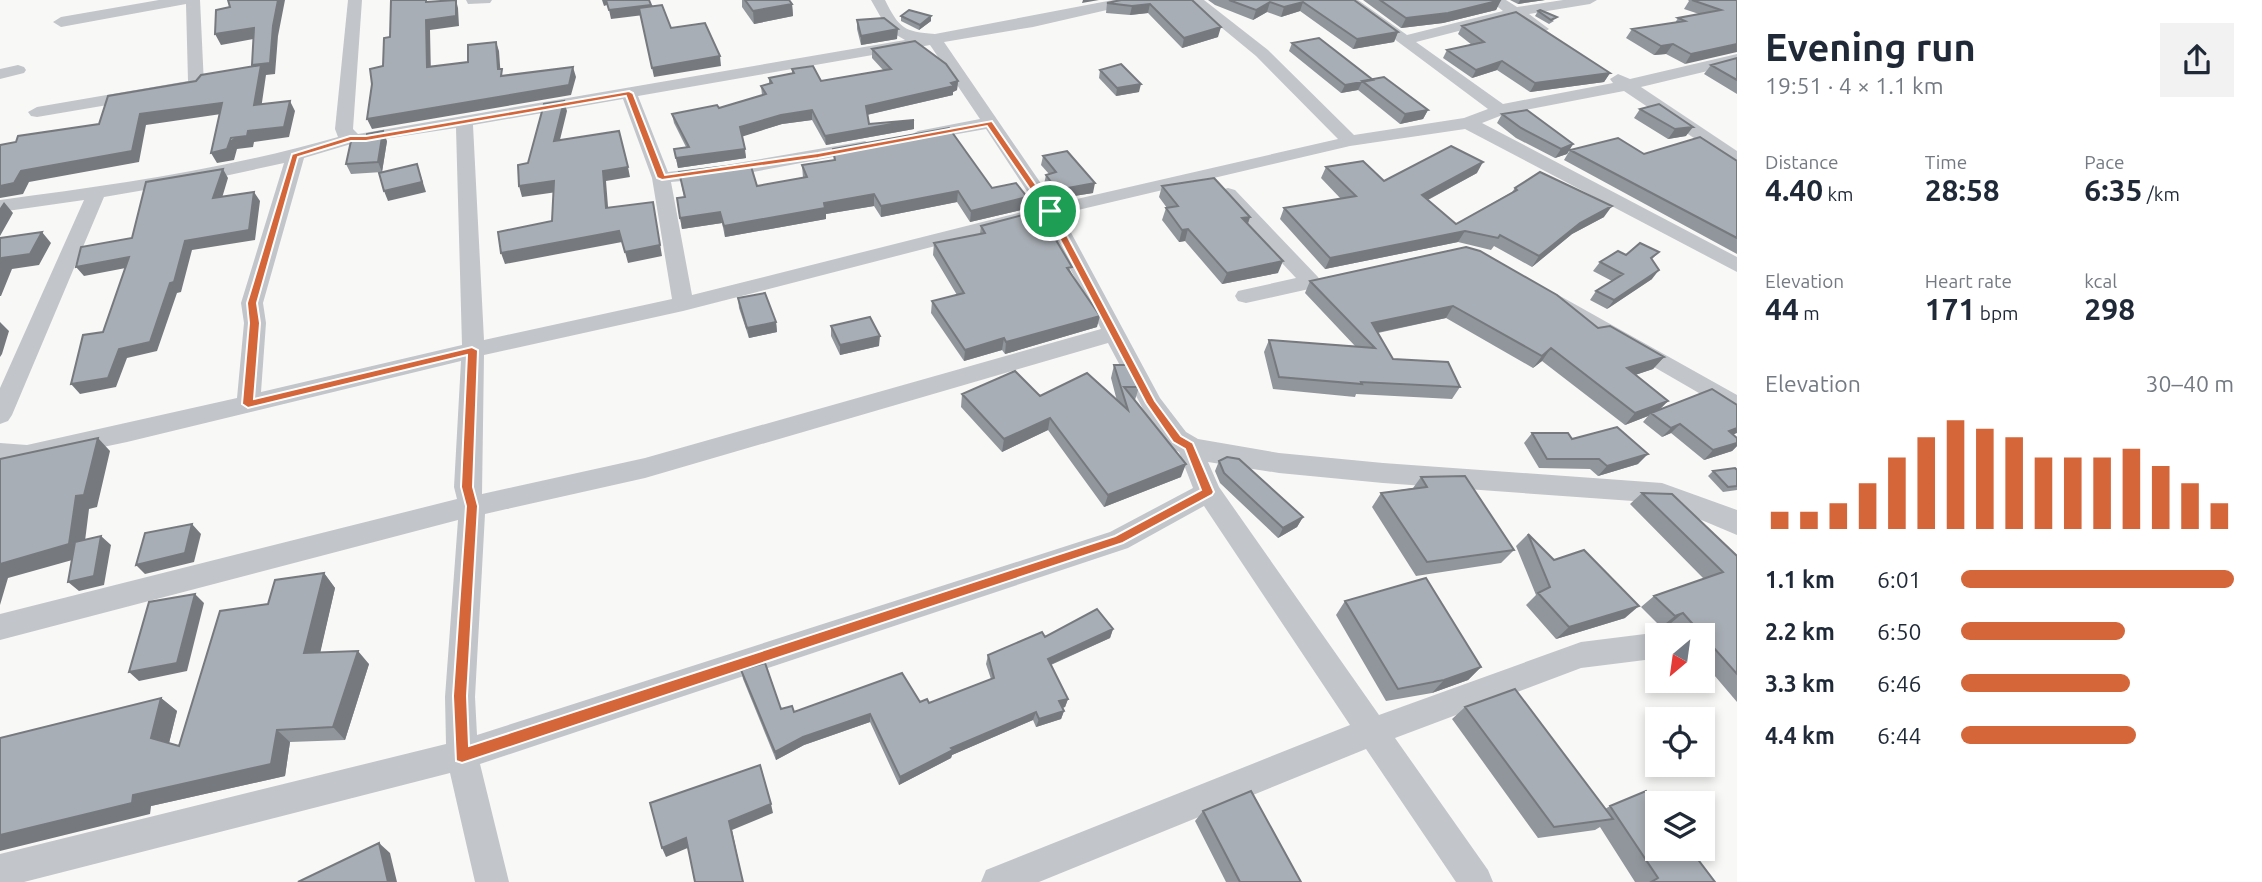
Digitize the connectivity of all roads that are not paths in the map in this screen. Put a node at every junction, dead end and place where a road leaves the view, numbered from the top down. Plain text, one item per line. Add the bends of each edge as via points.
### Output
1 (184, 0) edge
2 (193, 0) edge
3 (355, 0) edge
4 (878, 0) edge
5 (1133, 0) edge
6 (1195, 0) edge
7 (1349, 0) edge
8 (1496, 0) edge
9 (1590, 0) edge
10 (1516, 12) junction
11 (61, 22) dead end
12 (934, 39) junction
13 (1404, 40) junction
14 (1560, 41) edge
15 (1737, 59) edge
16 (18, 70) dead end
17 (1605, 71) edge
18 (0, 74) edge
19 (1627, 85) junction
20 (629, 93) junction
21 (1500, 110) junction
22 (37, 112) dead end
23 (464, 120) junction
24 (989, 123) junction
25 (1468, 123) junction
26 (350, 139) junction
27 (1350, 141) junction
28 (295, 156) junction
29 (1737, 159) edge
30 (1211, 176) junction
31 (662, 178) junction
32 (96, 194) junction
33 (0, 206) edge
34 (1050, 211) junction
35 (1737, 265) edge
36 (1338, 276) edge
37 (1311, 282) junction
38 (1539, 290) edge
39 (1246, 296) dead end
40 (682, 304) junction
41 (1115, 333) junction
42 (472, 350) junction
43 (248, 404) junction
44 (1737, 406) edge
45 (0, 415) edge
46 (1189, 446) junction
47 (0, 452) edge
48 (1208, 492) junction
49 (472, 506) junction
50 (1734, 519) edge
51 (0, 627) edge
52 (1645, 647) dead end
53 (1375, 731) junction
54 (462, 755) junction
55 (0, 871) edge
56 (492, 882) edge
57 (998, 882) edge
58 (1476, 882) edge

1 - 11 street
2 - 22 street via 196,85
3 - 26 street via 344,129
4 - 12 street via 895,32
5 - 12 street
6 - 27 street via 1262,53
7 - 13 street
8 - 10 street
9 - 10 street
10 - 13 street
10 - 14 street
12 - 20 street
12 - 24 street
13 - 21 street
15 - 19 street
16 - 18 street
17 - 19 street
19 - 21 street
19 - 29 street
20 - 23 street
20 - 31 street
21 - 25 street
23 - 26 street
23 - 42 street
24 - 31 street via 726,171
24 - 34 street
25 - 27 street
25 - 35 street
26 - 28 street
27 - 30 street
28 - 32 street
28 - 43 street via 252,303
30 - 34 street
30 - 37 street
31 - 40 street
32 - 33 street
32 - 45 street
34 - 40 street
34 - 41 street
36 - 37 street
37 - 39 street
38 - 44 street
40 - 42 street
41 - 46 street via 1151,403 1177,439
41 - 49 street via 645,468
42 - 43 street
42 - 49 street via 467,487
43 - 47 street via 27,454
46 - 48 street
46 - 50 street via 1279,463 1357,471 1662,493
48 - 53 street
48 - 54 street via 1119,540
49 - 51 street
49 - 54 street via 460,696
52 - 53 street via 1581,655
53 - 57 street
53 - 58 street
54 - 55 street
54 - 56 street

